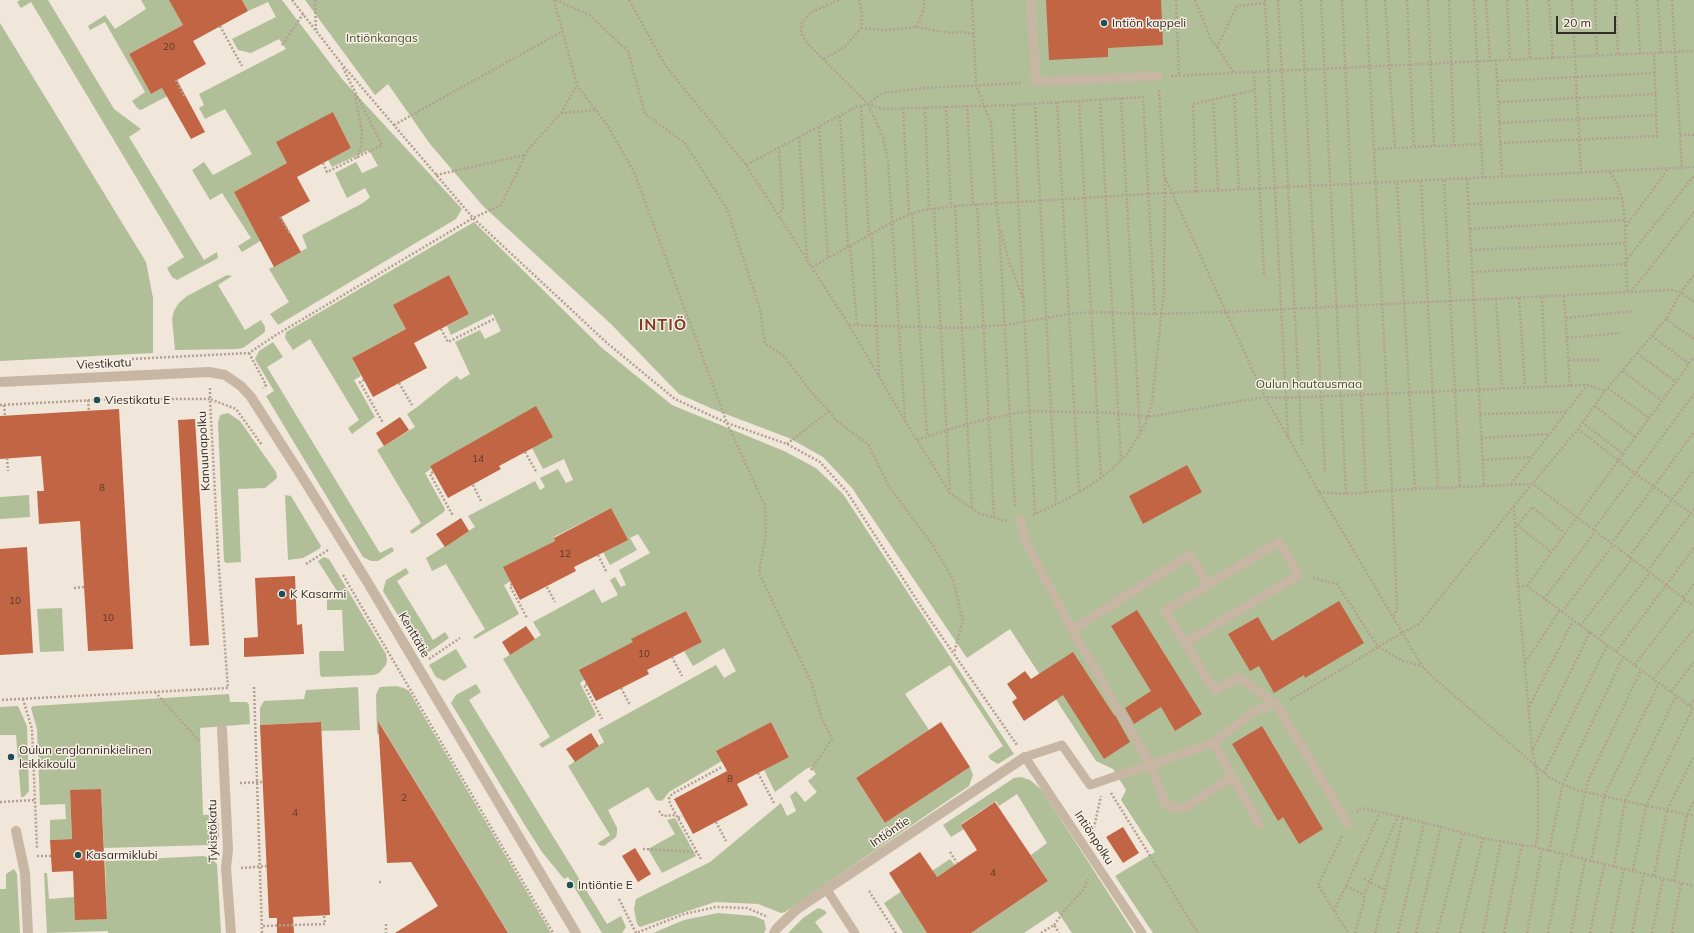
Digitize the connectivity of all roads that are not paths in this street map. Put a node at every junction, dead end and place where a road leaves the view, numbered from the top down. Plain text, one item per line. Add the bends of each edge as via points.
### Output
1 (1031, 0) edge
2 (1158, 76) road end
3 (209, 372) joint
4 (0, 382) edge
5 (1018, 520) road end
6 (1208, 585) junction
7 (1072, 630) junction
8 (1185, 643) junction
9 (1276, 704) junction
10 (222, 730) dead end
11 (1214, 743) junction
12 (1025, 757) junction
13 (1151, 765) junction
14 (1232, 776) junction
15 (1259, 824) dead end
16 (1348, 824) road end
17 (16, 831) dead end
18 (827, 890) junction
19 (775, 931) edge
20 (28, 933) edge
21 (231, 933) edge
22 (576, 933) edge
23 (855, 933) edge
24 (1142, 933) edge

1 - 2 lane via 1036,82
3 - 4 street, Viestikatu
3 - 22 street, Kenttätie via 225,375 251,397 368,583
5 - 7 lane via 1025,540
6 - 7 lane via 1190,555
6 - 8 lane via 1165,611
6 - 8 lane via 1279,542 1299,575
7 - 13 lane
8 - 9 lane via 1215,691 1240,677
9 - 11 lane via 1254,711
9 - 16 lane
10 - 21 street, Tykistökatu via 228,850 226,868
11 - 13 lane
11 - 14 lane
12 - 13 lane via 1062,745 1090,785
12 - 18 street, Intiöntie
12 - 24 lane, Intiönpolku
13 - 14 lane via 1165,803 1174,808 1186,807
14 - 15 lane
17 - 20 street via 25,872
18 - 19 street, Intiöntie via 797,909
18 - 23 lane

